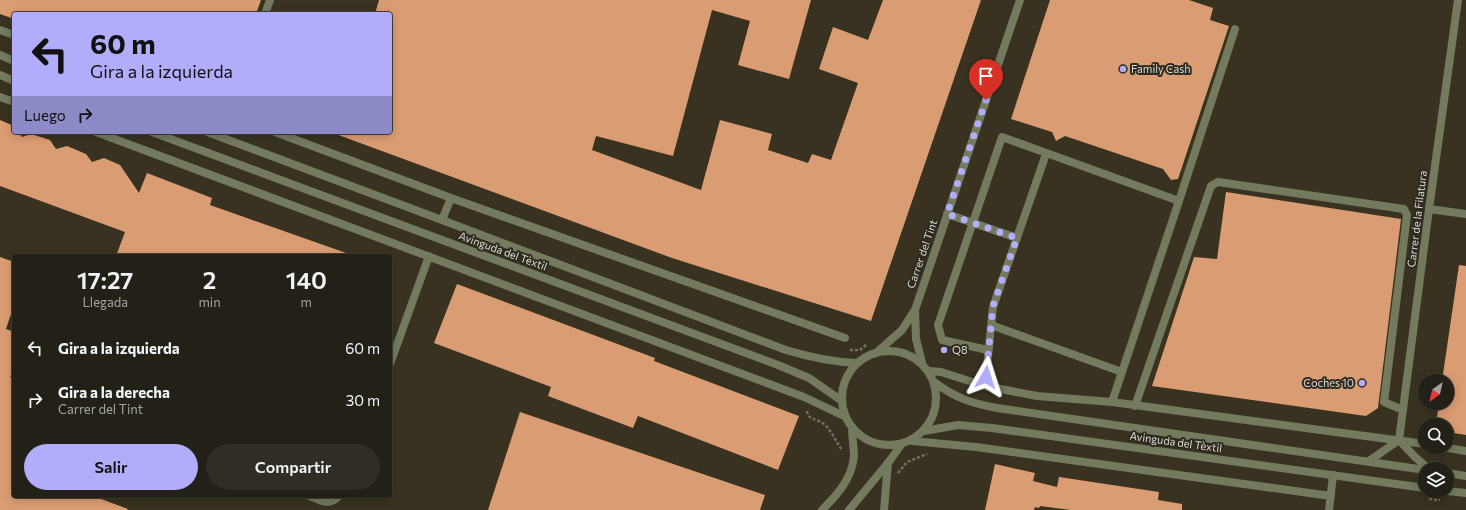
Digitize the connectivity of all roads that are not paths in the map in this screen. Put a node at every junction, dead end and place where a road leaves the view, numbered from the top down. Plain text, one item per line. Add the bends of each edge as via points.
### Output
1 (270, 0) edge
2 (1020, 0) edge
3 (1458, 0) edge
4 (266, 12) edge
5 (1235, 29) dead end
6 (0, 30) edge
7 (12, 34) edge
8 (0, 55) edge
9 (12, 60) edge
10 (0, 75) edge
11 (12, 80) edge
12 (0, 97) edge
13 (12, 101) edge
14 (101, 134) edge
15 (157, 134) edge
16 (212, 134) edge
17 (281, 134) edge
18 (1046, 154) junction
19 (451, 198) junction
20 (1180, 201) junction
21 (1429, 209) junction
22 (947, 214) junction
23 (1466, 214) edge
24 (442, 220) junction
25 (974, 223) junction
26 (1017, 238) junction
27 (429, 256) junction
28 (915, 310) junction
29 (991, 325) junction
30 (845, 338) dead end
31 (988, 350) junction
32 (876, 353) junction
33 (392, 358) edge
34 (858, 363) junction
35 (922, 364) junction
36 (929, 371) junction
37 (1122, 372) junction
38 (934, 382) junction
39 (985, 386) junction
40 (842, 401) junction
41 (1112, 402) junction
42 (1135, 406) junction
43 (1403, 410) junction
44 (846, 417) junction
45 (852, 428) junction
46 (924, 431) junction
47 (912, 440) junction
48 (1399, 440) junction
49 (1418, 443) edge
50 (901, 445) junction
51 (1454, 449) edge
52 (1466, 451) edge
53 (1370, 462) junction
54 (1420, 462) edge
55 (888, 463) junction
56 (1418, 469) edge
57 (1454, 474) edge
58 (1333, 475) junction
59 (1466, 476) edge
60 (1418, 487) edge
61 (1454, 492) edge
62 (1466, 493) edge
63 (1331, 496) junction
64 (315, 498) edge
65 (337, 498) edge
66 (822, 510) edge
67 (849, 510) edge
68 (884, 510) edge
69 (1329, 510) edge

1 - 4 street
2 - 22 street, Carrer del Tint
3 - 21 street, Carrer de la Filatura
5 - 20 street
6 - 7 street
8 - 9 street
10 - 11 street
12 - 13 street
14 - 27 street
15 - 40 street, Avinguda del Tèxtil via 778,365 809,378
16 - 24 street, Avinguda del Tèxtil
17 - 19 street
18 - 20 street
18 - 25 street via 1002,138
18 - 26 street
19 - 24 street
19 - 30 street
20 - 37 street
21 - 23 street
21 - 43 street, Carrer de la Filatura
22 - 25 street
22 - 28 street, Carrer del Tint
24 - 34 street, Avinguda del Tèxtil via 786,350 812,357
25 - 26 street
25 - 31 street via 938,325 942,340
26 - 29 street via 993,306
27 - 33 street
27 - 44 street via 804,397
28 - 32 street via 902,330
28 - 35 street via 916,339
29 - 31 street
29 - 37 street
31 - 39 street
32 - 34 street
32 - 35 street via 900,352 912,356
34 - 40 street via 845,380
35 - 36 street
36 - 38 street
36 - 39 street via 941,372
37 - 41 street
38 - 46 street via 936,408 932,420
38 - 53 street, Avinguda del Tèxtil via 972,403 997,408
39 - 41 street via 1037,396
40 - 44 street
41 - 42 street
42 - 43 street via 1211,186 1218,182 1404,209 1407,215 1384,402
42 - 48 street
43 - 48 street, Carrer de la Filatura
44 - 45 street
45 - 50 street via 874,443 887,446
45 - 66 street via 854,457 848,478
46 - 47 street
46 - 58 street, Avinguda del Tèxtil via 958,425 992,428
47 - 50 street
47 - 63 street
48 - 49 street
48 - 53 street
48 - 54 street
50 - 55 street
51 - 52 street
53 - 56 street, Avinguda del Tèxtil
55 - 67 street
55 - 68 street
57 - 59 street
58 - 60 street, Avinguda del Tèxtil
58 - 63 street
61 - 62 street
63 - 69 street
64 - 65 street via 326,502

